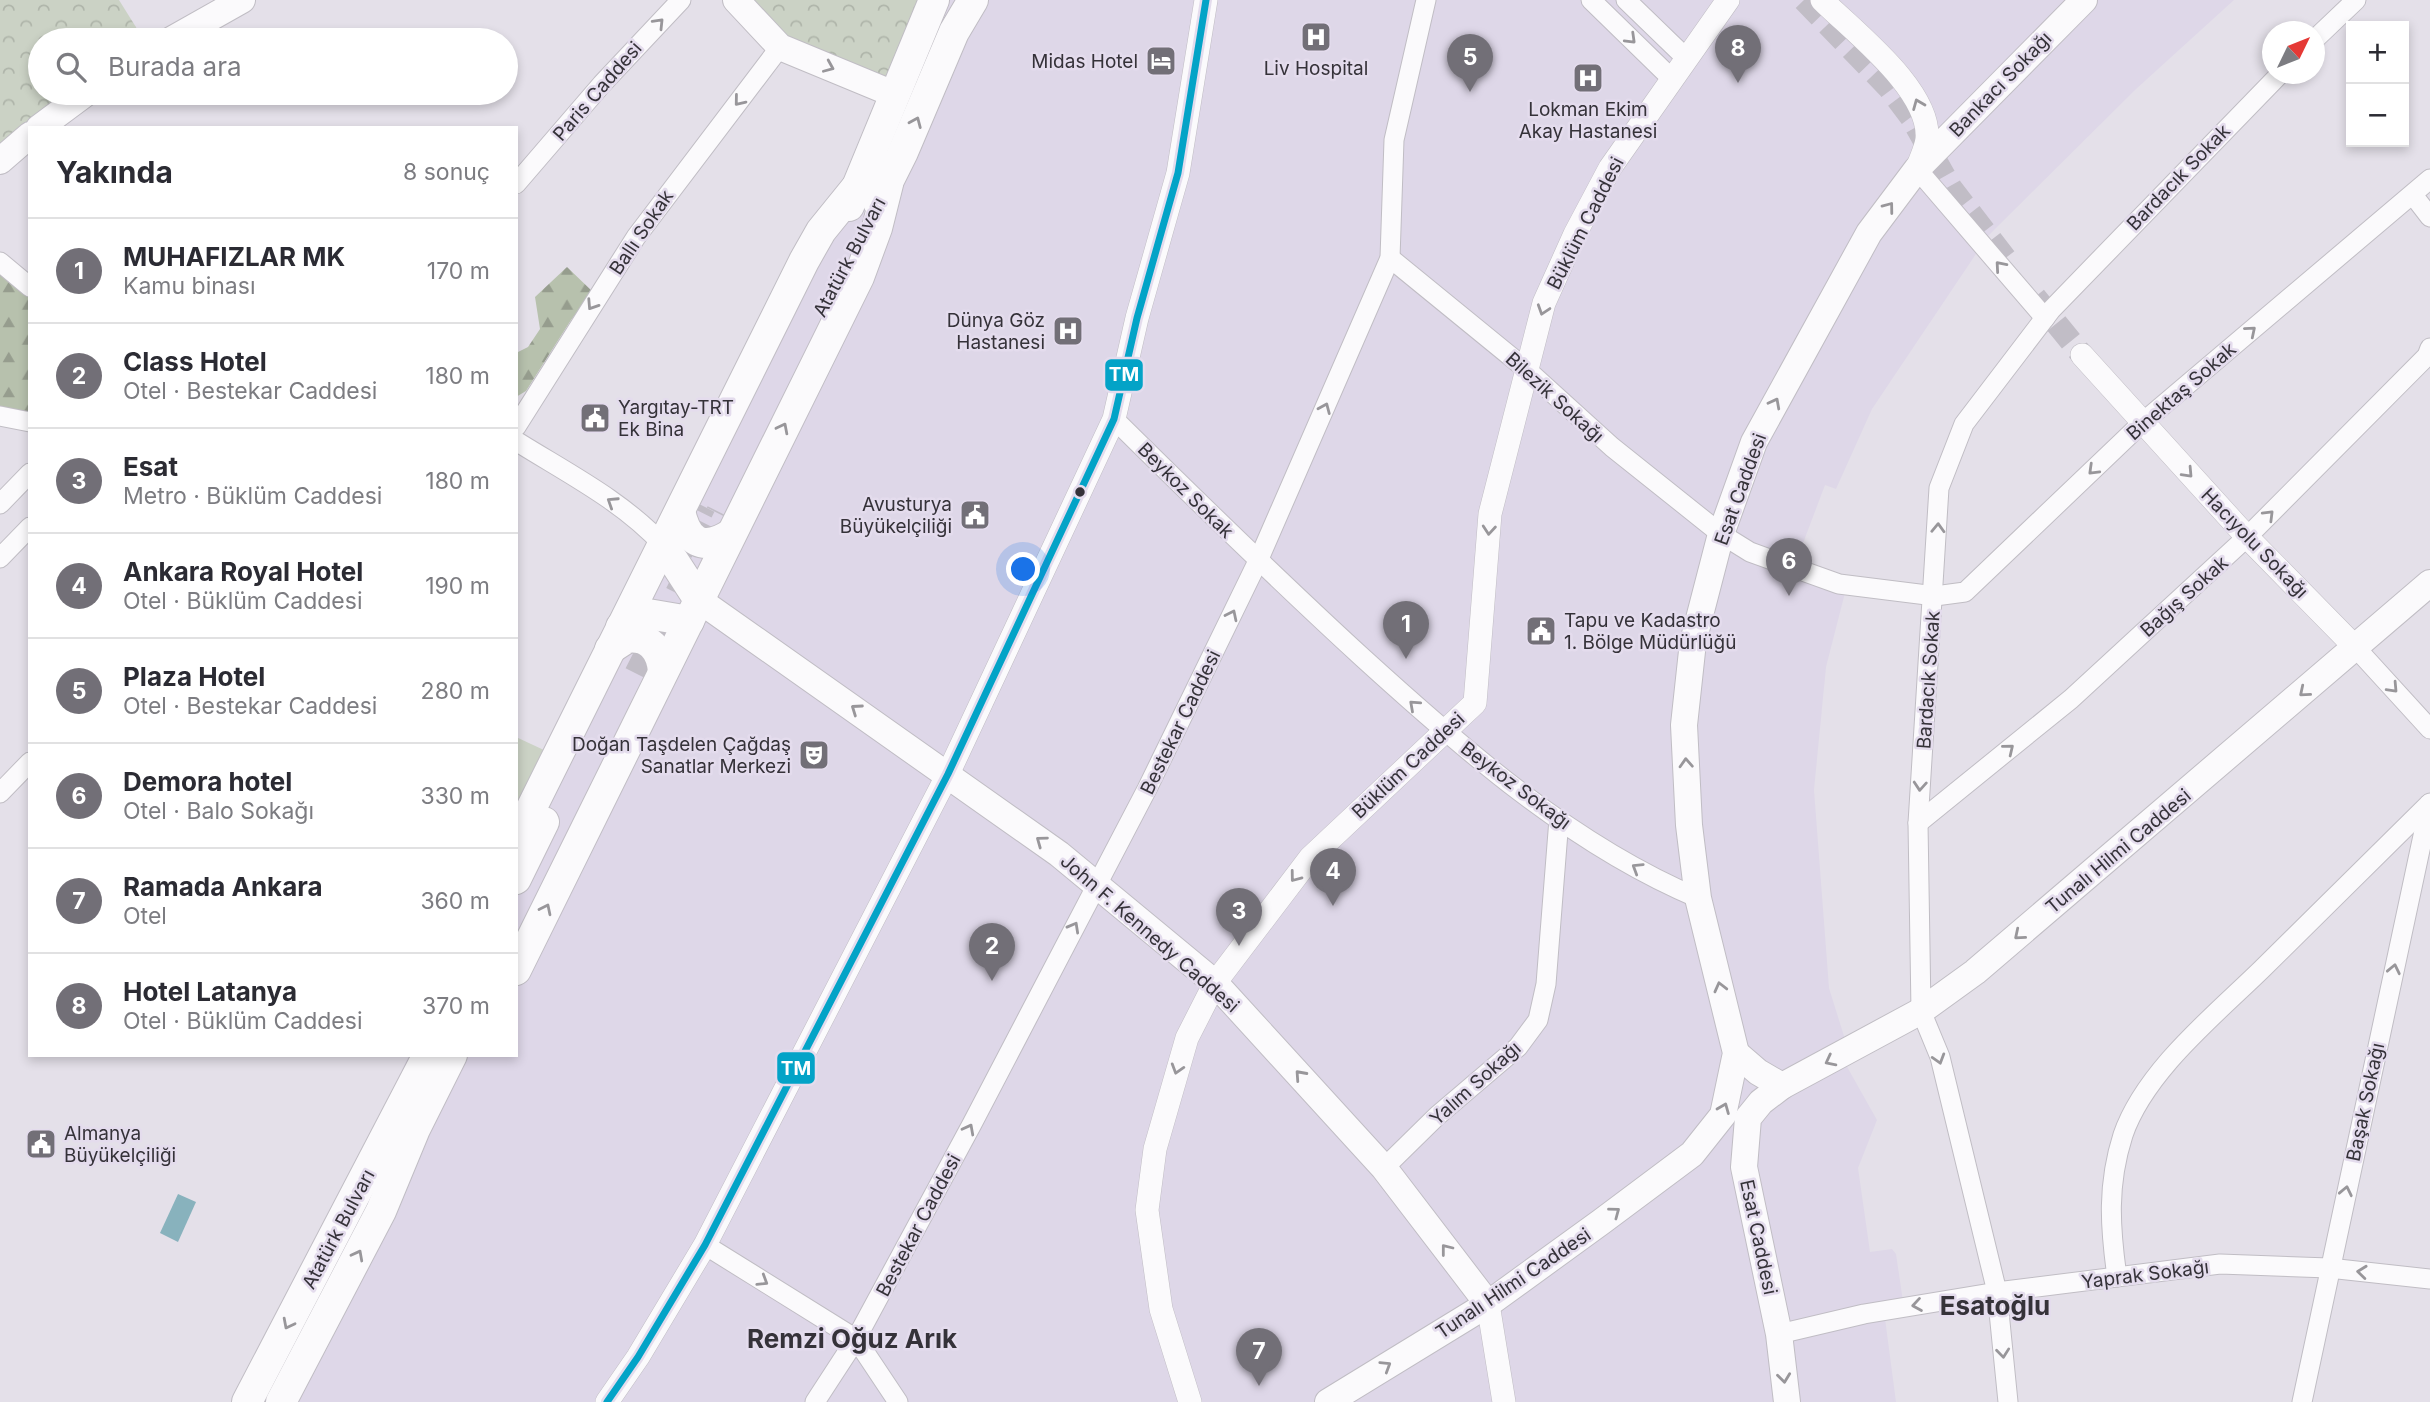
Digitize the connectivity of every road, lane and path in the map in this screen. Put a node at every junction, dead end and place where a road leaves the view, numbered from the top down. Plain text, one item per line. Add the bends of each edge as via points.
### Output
1 (242, 0) edge
2 (681, 0) edge
3 (736, 0) edge
4 (934, 0) edge
5 (958, 0) edge
6 (973, 0) edge
7 (1206, 0) edge
8 (1426, 0) edge
9 (1591, 0) edge
10 (1626, 0) edge
11 (1728, 0) edge
12 (1822, 0) edge
13 (2084, 0) edge
14 (2356, 0) edge
15 (192, 28) edge
16 (2325, 30) edge
17 (954, 32) junction
18 (780, 47) junction
19 (1686, 58) junction
20 (1671, 78) junction
21 (2270, 84) edge
22 (896, 95) junction
23 (70, 105) edge
24 (42, 126) edge
25 (28, 137) edge
26 (0, 161) edge
27 (1917, 169) junction
28 (2430, 180) edge
29 (518, 182) edge
30 (2413, 195) junction
31 (2430, 217) edge
32 (1390, 258) junction
33 (0, 262) edge
34 (28, 285) edge
35 (2045, 318) junction
36 (2430, 348) edge
37 (2082, 355) tunnel mouth
38 (1526, 369) junction
39 (0, 416) edge
40 (1114, 419) junction
41 (28, 422) edge
42 (2142, 423) junction
43 (518, 424) edge
44 (518, 443) edge
45 (28, 475) edge
46 (0, 504) edge
47 (708, 516) junction
48 (28, 529) edge
49 (1721, 534) junction
50 (2248, 537) junction
51 (663, 545) junction
52 (0, 558) edge
53 (1258, 561) junction
54 (2430, 583) edge
55 (1935, 596) junction
56 (694, 610) junction
57 (2356, 648) junction
58 (631, 657) junction
59 (2430, 729) edge
60 (1443, 731) junction
61 (28, 764) edge
62 (948, 774) junction
63 (0, 793) edge
64 (2430, 804) edge
65 (1559, 819) junction
66 (1917, 822) junction
67 (518, 836) edge
68 (518, 875) edge
69 (1097, 885) junction
70 (1698, 898) junction
71 (518, 919) edge
72 (518, 965) edge
73 (1214, 983) junction
74 (1921, 1011) junction
75 (1736, 1053) junction
76 (408, 1057) edge
77 (427, 1057) edge
78 (451, 1057) edge
79 (473, 1057) edge
80 (1782, 1086) junction
81 (1692, 1154) junction
82 (1744, 1167) junction
83 (1384, 1168) junction
84 (353, 1198) junction
85 (381, 1210) junction
86 (705, 1245) junction
87 (2329, 1268) junction
88 (2117, 1277) junction
89 (2430, 1279) edge
90 (1997, 1292) junction
91 (1488, 1304) junction
92 (1779, 1334) junction
93 (856, 1339) junction
94 (247, 1402) edge
95 (281, 1402) edge
96 (607, 1402) edge
97 (815, 1402) edge
98 (898, 1402) edge
99 (1189, 1402) edge
100 (1328, 1402) edge
101 (1504, 1402) edge
102 (1787, 1402) edge
103 (2008, 1402) edge
104 (2302, 1402) edge

1 - 15 main road
29 -> 2 street, Paris Caddesi
3 - 18 main road
4 - 22 main road, Atatürk Bulvarı
5 - 17 main road
6 - 17 main road, Atatürk Bulvarı
7 - 40 street via 1178,173
8 - 32 street, Bestekar Caddesi via 1394,140
9 -> 20 street
10 - 19 street
11 - 19 street, Büklüm Caddesi
27 -> 12 street, Esat Caddesi via 1927,138 1913,92
13 - 27 main road, Bankacı Sokağı
14 - 16 street
47 -> 17 main road, Atatürk Bulvarı via 859,277 888,184
18 -> 22 main road
18 -> 43 street, Ballı Sokak via 636,237
19 - 20 street, Büklüm Caddesi
20 -> 38 street, Büklüm Caddesi via 1610,168 1575,234 1544,303
21 - 35 street, Bardacık Sokak
22 - 47 main road, Atatürk Bulvarı via 855,189 804,261
23 - 24 main road
25 - 26 main road
35 -> 27 street
49 -> 27 main road, Esat Caddesi via 1754,442 1798,360 1869,233
28 - 30 street, Binektaş Sokak
30 - 31 street
42 -> 30 street, Binektaş Sokak
32 - 38 street, Bilezik Sokağı
53 -> 32 street, Bestekar Caddesi
33 - 34 street
55 -> 35 street, Bardacık Sokak via 1939,488 1964,424
50 -> 36 street, Bağış Sokak
37 - 42 street, Hacıyolu Sokağı
38 - 49 street, Bilezik Sokağı via 1612,447
38 -> 60 street, Büklüm Caddesi via 1490,514 1475,703
39 - 41 street
40 - 53 street, Beykoz Sokak
40 - 62 street
42 -> 50 street, Hacıyolu Sokağı
42 -> 55 street, Binektaş Sokak via 1965,592
51 -> 44 street via 617,505
45 - 46 street
47 - 51 main road
47 - 56 main road
48 - 52 street
49 - 55 street, Bilezik Sokağı via 1750,552 1839,584
70 -> 49 main road, Esat Caddesi via 1684,724 1693,642
50 - 57 street, Hacıyolu Sokağı
66 -> 50 street, Bağış Sokak via 2071,699
51 - 56 main road
51 - 58 main road
60 -> 53 street, Beykoz Sokağı
69 -> 53 street, Bestekar Caddesi
54 - 57 main road, Tunalı Hilmi Caddesi
55 -> 66 street, Bardacık Sokak
56 - 58 main road
56 - 58 main road via 648,614
62 -> 56 main road, John F. Kennedy Caddesi
57 -> 59 street, Hacıyolu Sokağı
57 -> 74 main road, Tunalı Hilmi Caddesi via 1975,972
58 - 67 main road
58 - 68 main road
58 - 71 main road
72 -> 58 main road
60 - 65 street, Beykoz Sokağı
60 -> 73 street, Büklüm Caddesi via 1310,858
61 - 63 street
69 -> 62 main road, John F. Kennedy Caddesi
62 - 86 street
87 -> 64 street, Başak Sokağı
64 - 88 street via 2148,1087 2124,1133 2113,1176 2109,1221
70 -> 65 street, Beykoz Sokağı via 1659,882
65 - 83 street, Yalım Sokağı via 1546,984 1538,1020 1518,1047
66 - 74 street, Bardacık Sokak
69 - 73 main road, John F. Kennedy Caddesi
93 -> 69 street, Bestekar Caddesi
75 -> 70 main road, Esat Caddesi
83 -> 73 main road, John F. Kennedy Caddesi
73 -> 99 street, Büklüm Caddesi via 1186,1038 1155,1149 1147,1210 1161,1310
74 -> 80 main road, Tunalı Hilmi Caddesi
74 -> 90 street, Bardacık Sokak via 1940,1057
75 - 80 main road
81 -> 75 main road, Tunalı Hilmi Caddesi via 1723,1115
76 - 84 main road via 372,1134
77 - 84 main road, Atatürk Bulvarı
78 - 85 main road, Atatürk Bulvarı
79 - 85 main road via 422,1155
80 - 82 main road, Esat Caddesi via 1748,1118
81 - 82 main road via 1720,1155
91 -> 81 main road, Tunalı Hilmi Caddesi
82 - 92 main road, Esat Caddesi
91 -> 83 main road, John F. Kennedy Caddesi
84 -> 94 main road, Atatürk Bulvarı
95 -> 85 main road, Atatürk Bulvarı
86 -> 93 street
86 - 96 street
87 - 88 street, Yaprak Sokağı via 2220,1264
89 -> 87 street, Yaprak Sokağı
87 - 104 street, Başak Sokağı
88 - 90 street, Yaprak Sokağı
90 -> 92 street, Yaprak Sokağı via 1864,1314
90 -> 103 street, Bardacık Sokak
100 -> 91 main road, Tunalı Hilmi Caddesi
91 - 101 street, John F. Kennedy Caddesi
92 -> 102 main road, Esat Caddesi
93 - 97 street, Bestekar Caddesi
93 - 98 street

